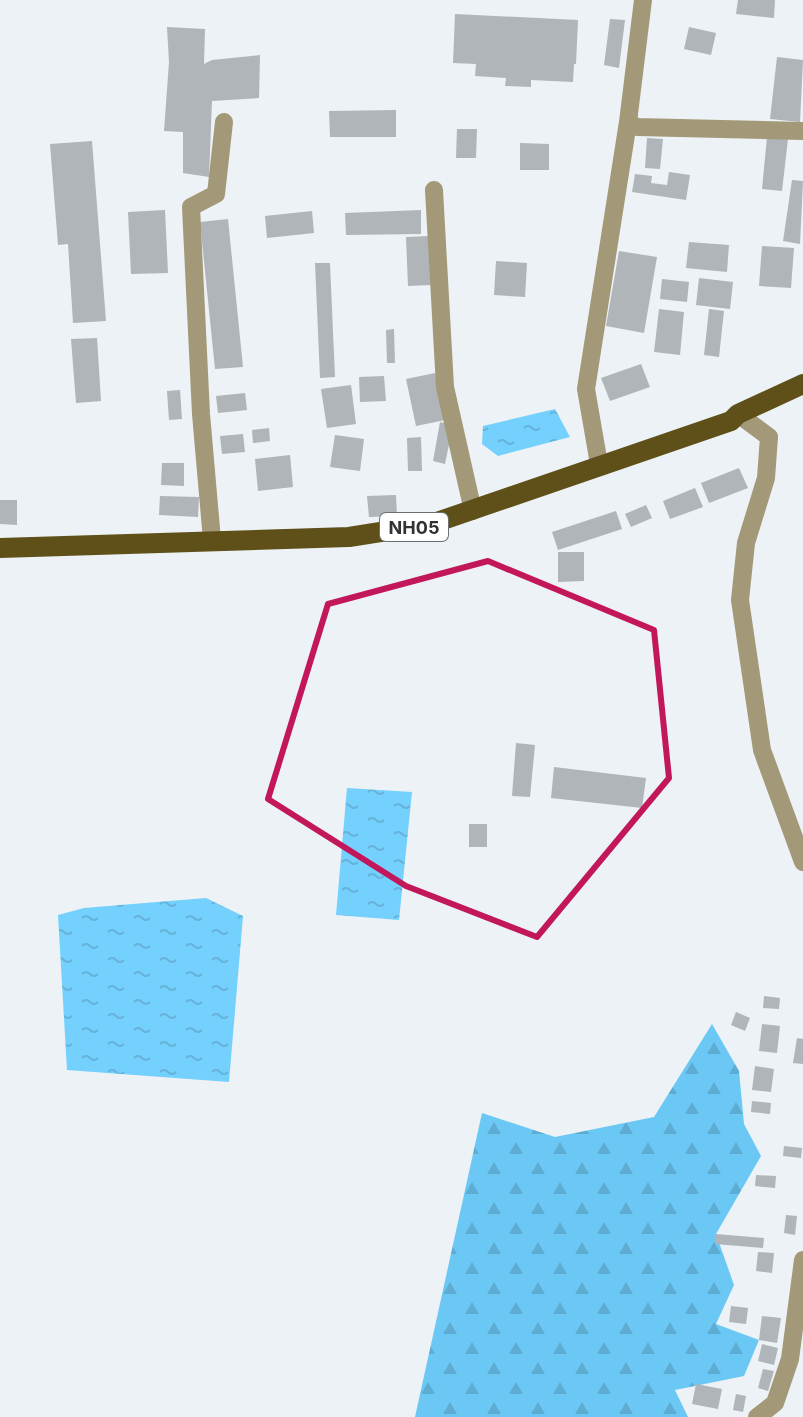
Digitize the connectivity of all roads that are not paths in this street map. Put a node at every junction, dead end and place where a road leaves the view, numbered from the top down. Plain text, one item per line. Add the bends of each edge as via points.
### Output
1 (643, 0) edge
2 (224, 122) dead end
3 (628, 122) junction
4 (803, 131) edge
5 (434, 190) dead end
6 (803, 384) edge
7 (738, 414) junction
8 (599, 464) junction
9 (473, 511) junction
10 (212, 540) junction
11 (0, 548) edge
12 (803, 862) edge
13 (803, 1260) edge
14 (757, 1417) edge

1 - 3 street
2 - 10 street via 216,194 191,207
3 - 4 street via 637,127
3 - 8 street via 586,389
5 - 9 street via 445,387
6 - 7 main road, NH05
7 - 8 main road, NH05 via 731,421
7 - 12 street via 769,437 766,478 746,543 740,600 762,750
8 - 9 main road, NH05
9 - 10 main road, NH05 via 431,524 349,537
10 - 11 main road, NH05
13 - 14 street via 790,1359 775,1403

